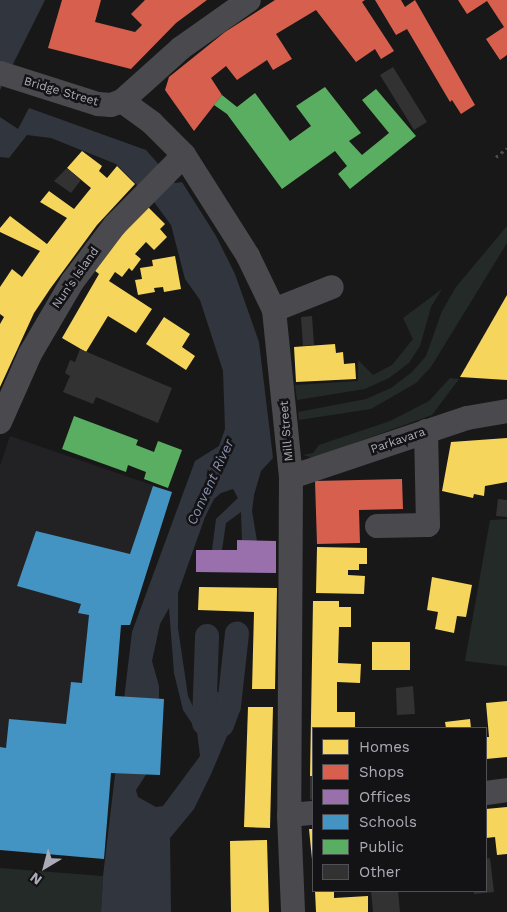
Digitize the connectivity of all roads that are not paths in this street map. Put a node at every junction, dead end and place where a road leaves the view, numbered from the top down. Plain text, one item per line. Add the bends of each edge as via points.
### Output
1 (249, 0) edge
2 (0, 73) edge
3 (122, 101) junction
4 (184, 155) junction
5 (332, 287) dead end
6 (274, 310) junction
7 (507, 411) edge
8 (0, 422) edge
9 (426, 431) junction
10 (290, 467) junction
11 (376, 526) dead end
12 (507, 790) edge
13 (487, 793) edge
14 (312, 813) edge
15 (289, 815) junction
16 (292, 912) edge

1 - 3 street via 181,48
2 - 3 street, Bridge Street via 98,104 111,105
3 - 4 street, Mill Street via 152,123
4 - 6 street, Mill Street via 248,256
4 - 8 street, Nun's Island via 115,225 72,282 34,346
5 - 6 street
6 - 10 street, Mill Street
7 - 9 street, Parkavara via 467,418
9 - 10 street, Parkavara
9 - 11 street via 428,526
10 - 15 street, Mill Street
12 - 13 street
14 - 15 street
15 - 16 street, Mill Street

